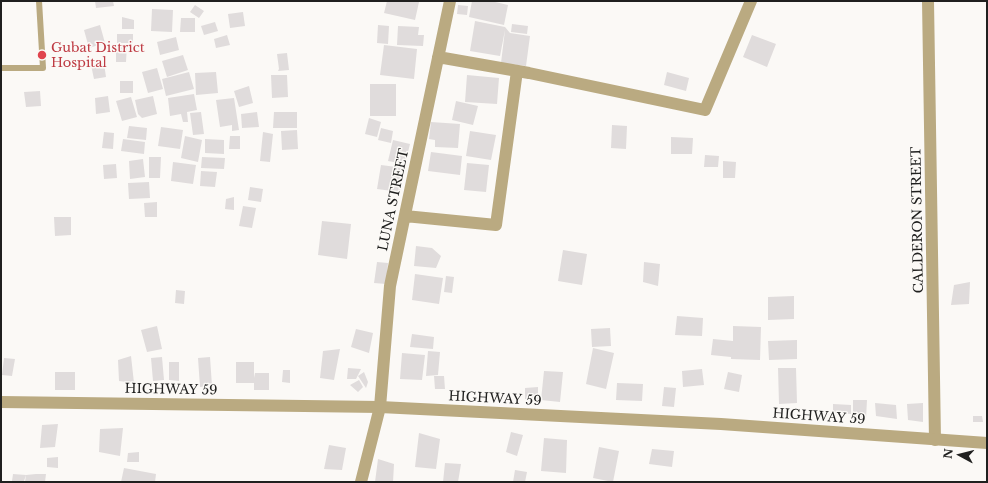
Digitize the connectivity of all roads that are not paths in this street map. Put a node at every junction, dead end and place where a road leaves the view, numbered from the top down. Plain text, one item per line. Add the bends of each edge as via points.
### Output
1 (39, 1) edge
2 (450, 1) edge
3 (751, 1) edge
4 (928, 1) edge
5 (438, 57) junction
6 (1, 68) edge
7 (517, 71) junction
8 (405, 216) junction
9 (1, 402) edge
10 (380, 407) junction
11 (935, 440) junction
12 (987, 443) edge
13 (362, 482) edge

1 - 6 lane via 43,68
2 - 5 street, LUNA STREET
3 - 7 street via 705,110
4 - 11 street, CALDERON STREET
5 - 7 street
5 - 8 street, LUNA STREET
7 - 8 street via 496,225
8 - 10 street, LUNA STREET via 390,286
9 - 10 street, HIGHWAY 59
10 - 11 street, HIGHWAY 59 via 721,424
10 - 13 street, LUNA STREET
11 - 12 street, HIGHWAY 59

